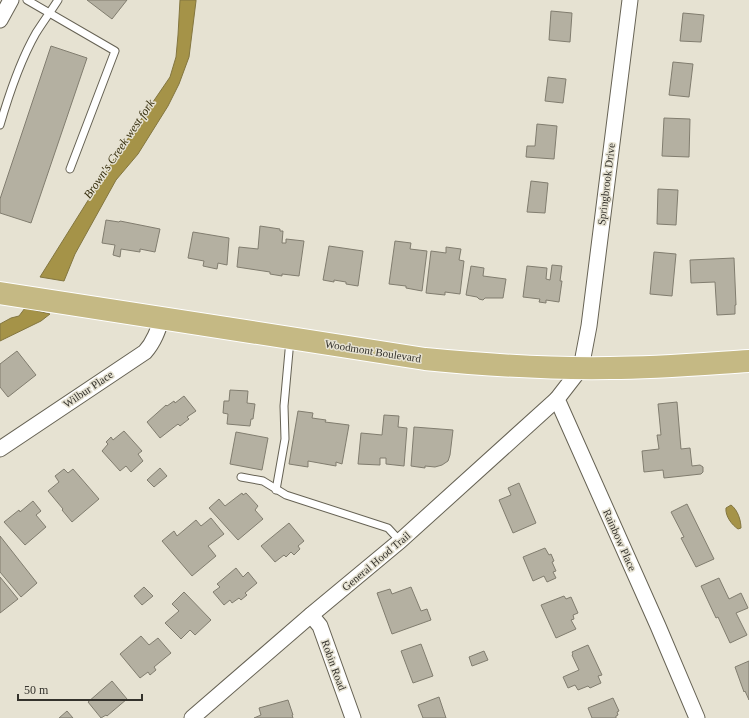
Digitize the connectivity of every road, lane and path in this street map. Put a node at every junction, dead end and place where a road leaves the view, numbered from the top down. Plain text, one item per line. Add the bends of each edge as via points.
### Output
1 (11, 0) edge
2 (27, 0) edge
3 (58, 0) edge
4 (630, 0) edge
5 (50, 13) junction
6 (0, 20) edge
7 (0, 125) edge
8 (70, 169) dead end
9 (0, 293) edge
10 (162, 318) junction
11 (291, 338) junction
12 (749, 361) edge
13 (581, 368) junction
14 (557, 399) junction
15 (0, 449) edge
16 (241, 477) dead end
17 (276, 490) junction
18 (400, 541) junction
19 (311, 615) junction
20 (192, 718) edge
21 (353, 718) edge
22 (696, 718) edge

1 - 6 street
2 - 5 lane
3 - 5 lane
4 - 13 street, Springbrook Drive via 589,326
5 - 7 lane via 36,34 17,74
5 - 8 lane via 115,51
9 - 10 main road, Woodmont Boulevard
10 - 11 main road, Woodmont Boulevard
10 - 15 street, Wilbur Place via 155,338 145,352
11 - 13 main road, Woodmont Boulevard via 425,359 486,365
11 - 17 lane via 284,400 285,439
12 - 13 main road, Woodmont Boulevard
13 - 14 street
14 - 18 street, General Hood Trail
14 - 22 street, Rainbow Place
16 - 17 lane via 263,481
17 - 18 lane via 388,528
18 - 19 street, General Hood Trail
19 - 20 street, General Hood Trail
19 - 21 street, Robin Road via 320,626

